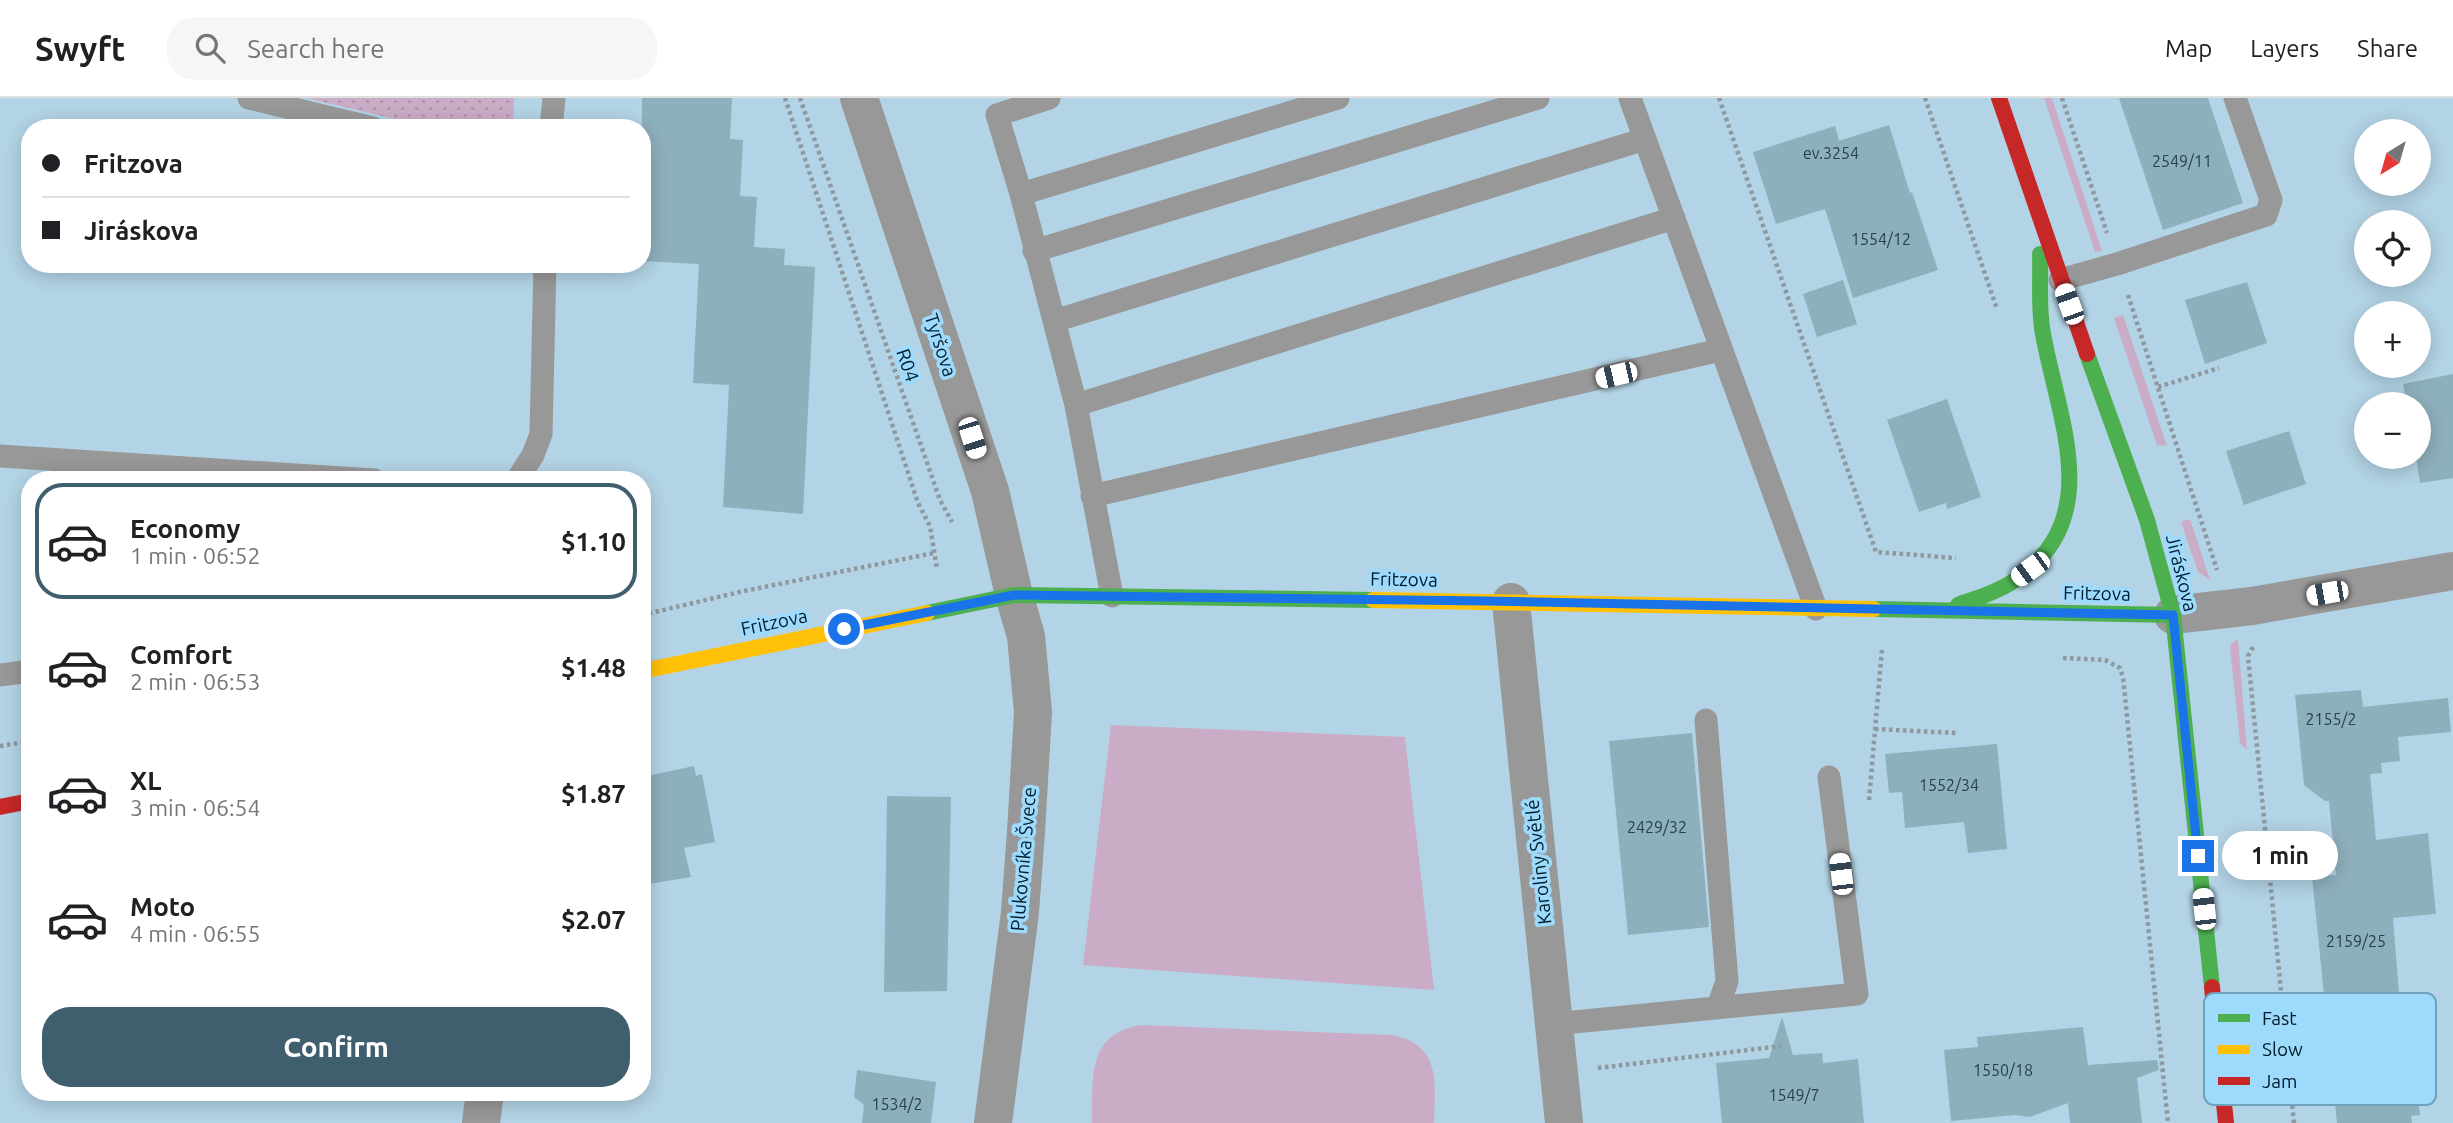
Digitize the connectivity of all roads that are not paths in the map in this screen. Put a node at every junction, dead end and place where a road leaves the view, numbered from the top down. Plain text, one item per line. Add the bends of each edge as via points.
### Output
1 (249, 98) edge
2 (554, 98) edge
3 (859, 98) edge
4 (1049, 98) edge
5 (1338, 98) edge
6 (1538, 98) edge
7 (1630, 98) edge
8 (1999, 98) edge
9 (2235, 98) edge
10 (336, 119) edge
11 (552, 119) edge
12 (1645, 139) junction
13 (1021, 194) junction
14 (2039, 217) junction
15 (1674, 218) junction
16 (1034, 251) junction
17 (545, 273) edge
18 (2060, 280) junction
19 (1054, 321) junction
20 (1720, 350) junction
21 (1076, 405) junction
22 (0, 456) edge
23 (234, 471) edge
24 (523, 471) edge
25 (1092, 496) junction
26 (2453, 571) edge
27 (1014, 595) junction
28 (1112, 596) junction
29 (1511, 602) junction
30 (1816, 609) junction
31 (1939, 612) junction
32 (2173, 615) junction
33 (651, 669) edge
34 (1706, 720) dead end
35 (1829, 777) dead end
36 (21, 803) edge
37 (0, 807) edge
38 (2212, 993) edge
39 (1718, 1007) junction
40 (1554, 1024) junction
41 (484, 1101) edge
42 (2224, 1105) edge
43 (481, 1123) edge
44 (993, 1123) edge
45 (1564, 1123) edge
46 (2226, 1123) edge

1 - 10 lane
2 - 11 lane
3 - 27 street, Tyršova via 990,491
4 - 13 lane via 997,115
5 - 13 lane
6 - 16 lane
7 - 12 lane
8 - 14 street, Jiráskova
9 - 18 lane via 2271,200 2266,215
12 - 15 lane
12 - 19 lane
13 - 16 lane
14 - 18 street, Jiráskova
14 - 31 street via 2042,331 2072,483 2069,511 2049,552 2030,569 1999,589
15 - 20 lane
15 - 21 lane
16 - 19 lane
17 - 24 lane via 541,434
18 - 32 street, Jiráskova via 2147,520
19 - 21 lane
20 - 25 lane
20 - 30 lane
21 - 25 lane
22 - 23 lane
25 - 28 lane
26 - 32 street
27 - 28 street, Fritzova
27 - 33 street, Fritzova
27 - 44 street, Plukovníka Švece via 1026,636 1033,712 1020,912
28 - 29 street, Fritzova
29 - 30 street, Fritzova
29 - 40 street, Karoliny Světlé
30 - 31 street, Fritzova
31 - 32 street, Fritzova
32 - 38 street, Jiráskova
34 - 39 lane via 1727,981
35 - 39 lane via 1857,994
36 - 37 street
39 - 40 lane
40 - 45 street, Karoliny Světlé
41 - 43 street
42 - 46 street, Jiráskova

